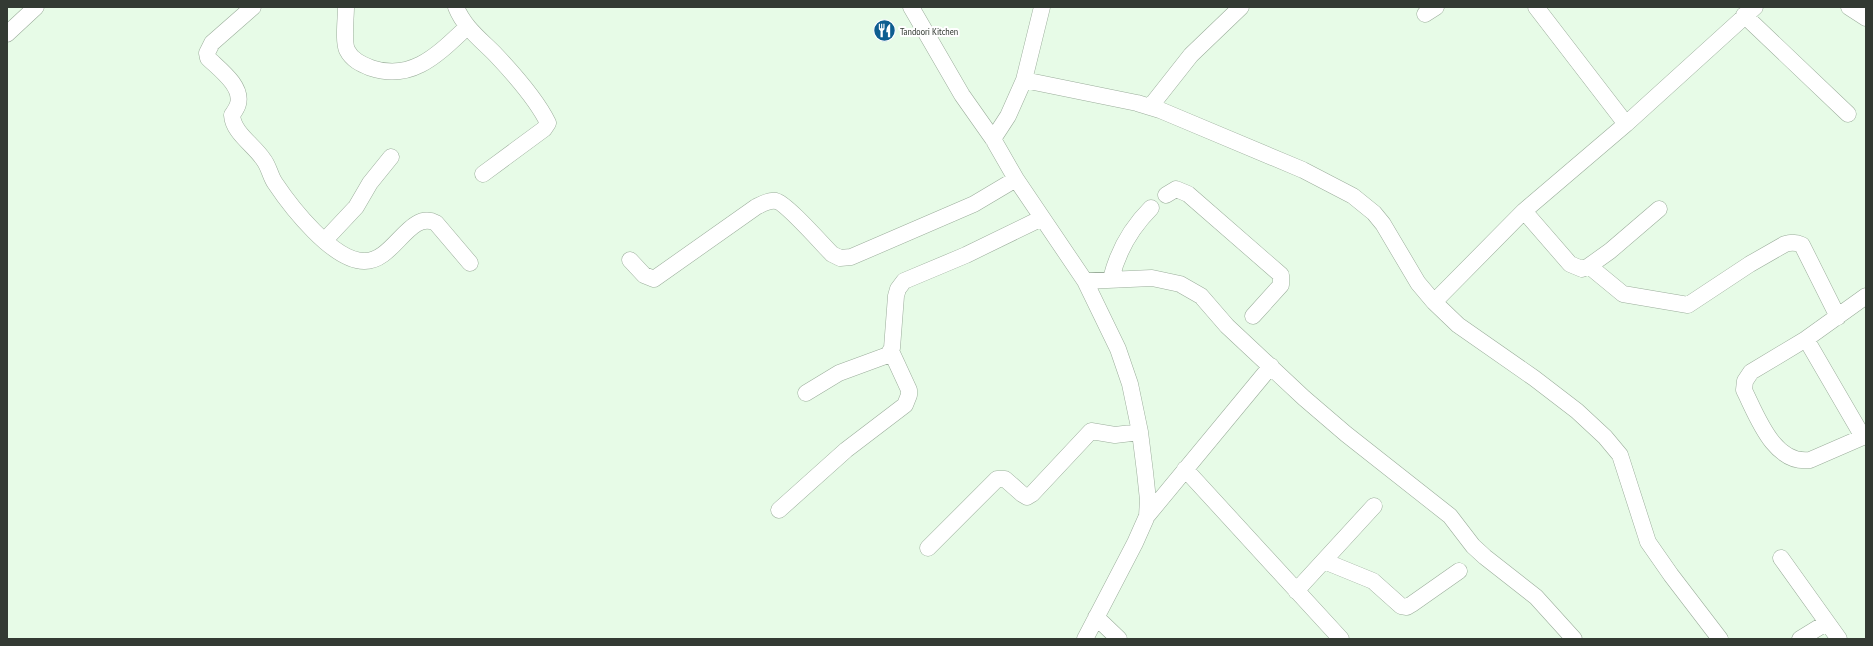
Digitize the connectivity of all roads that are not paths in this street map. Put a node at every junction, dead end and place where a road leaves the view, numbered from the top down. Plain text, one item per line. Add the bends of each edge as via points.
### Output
1 (36, 7) edge
2 (253, 7) edge
3 (346, 7) edge
4 (456, 7) edge
5 (911, 7) edge
6 (1042, 7) edge
7 (1241, 7) edge
8 (1536, 7) edge
9 (1849, 7) edge
10 (1750, 11) edge
11 (1866, 18) edge
12 (467, 27) junction
13 (7, 34) edge
14 (1024, 80) junction
15 (1150, 107) junction
16 (1848, 114) dead end
17 (1626, 124) junction
18 (993, 140) junction
19 (390, 157) dead end
20 (483, 174) dead end
21 (1016, 179) junction
22 (1166, 195) dead end
23 (1151, 208) dead end
24 (1659, 209) dead end
25 (1524, 211) junction
26 (1042, 218) junction
27 (325, 240) junction
28 (630, 260) dead end
29 (470, 263) dead end
30 (1589, 266) junction
31 (1111, 279) junction
32 (1084, 281) junction
33 (1866, 296) edge
34 (1434, 302) junction
35 (1253, 316) dead end
36 (1838, 317) junction
37 (1806, 340) junction
38 (891, 351) junction
39 (1271, 366) junction
40 (806, 393) dead end
41 (1140, 432) junction
42 (1865, 437) edge
43 (1185, 469) junction
44 (1374, 506) dead end
45 (779, 510) dead end
46 (1146, 516) junction
47 (928, 548) dead end
48 (1781, 558) dead end
49 (1324, 562) junction
50 (1459, 571) dead end
51 (1296, 592) junction
52 (1096, 617) junction
53 (1826, 623) junction
54 (1085, 639) edge
55 (1120, 639) edge
56 (1341, 639) edge
57 (1574, 639) edge
58 (1720, 639) edge
59 (1800, 639) edge
60 (1839, 639) edge

1 - 13 street
2 - 27 street via 212,43 208,58 232,83 239,95 238,104 232,115 235,127 264,159 275,182 298,214
3 - 12 street via 346,49 352,58 379,70 395,73 419,66 447,46
4 - 12 street
5 - 18 street via 962,95
6 - 14 street
7 - 15 street via 1191,55
8 - 17 street
9 - 11 street
10 - 16 street
10 - 17 street
12 - 20 street via 513,73 548,123 544,129
14 - 15 street
14 - 18 street via 1008,116
15 - 34 street via 1303,170 1353,196 1383,224 1418,283
17 - 25 street
18 - 21 street
19 - 27 street via 356,207
21 - 26 street
21 - 28 street via 974,204 851,257 840,258 832,254 789,210 773,200 756,207 654,279 644,275
22 - 35 street via 1176,189 1188,194 1280,275 1281,285
23 - 31 street via 1120,248
24 - 30 street
25 - 30 street via 1570,264 1582,268
25 - 34 street
26 - 32 street
26 - 38 street via 966,255 909,278 901,284 893,315
27 - 29 street via 340,253 370,261 379,258 419,221 429,219 436,223
30 - 36 street via 1623,294 1688,305 1785,244 1797,243 1802,245
31 - 32 street
31 - 39 street via 1152,278 1180,284 1201,296 1227,326
32 - 41 street via 1123,363
33 - 36 street
34 - 58 street via 1458,325 1534,378 1605,437 1620,455 1648,542
36 - 37 street
37 - 42 street
37 - 42 street via 1752,372 1745,381 1744,390 1770,438 1788,458 1803,461
38 - 40 street via 883,358 839,373
38 - 45 street via 909,390 905,404 846,450
39 - 43 street
39 - 57 street via 1346,434 1450,516 1477,550 1536,597
41 - 46 street via 1148,500
41 - 47 street via 1115,435 1091,431 1027,497 1005,479 997,479
43 - 46 street
43 - 51 street
44 - 49 street
46 - 52 street via 1135,543
48 - 53 street
49 - 50 street via 1373,582 1404,607
49 - 51 street
51 - 56 street
52 - 54 street
52 - 55 street
53 - 59 street
53 - 60 street

